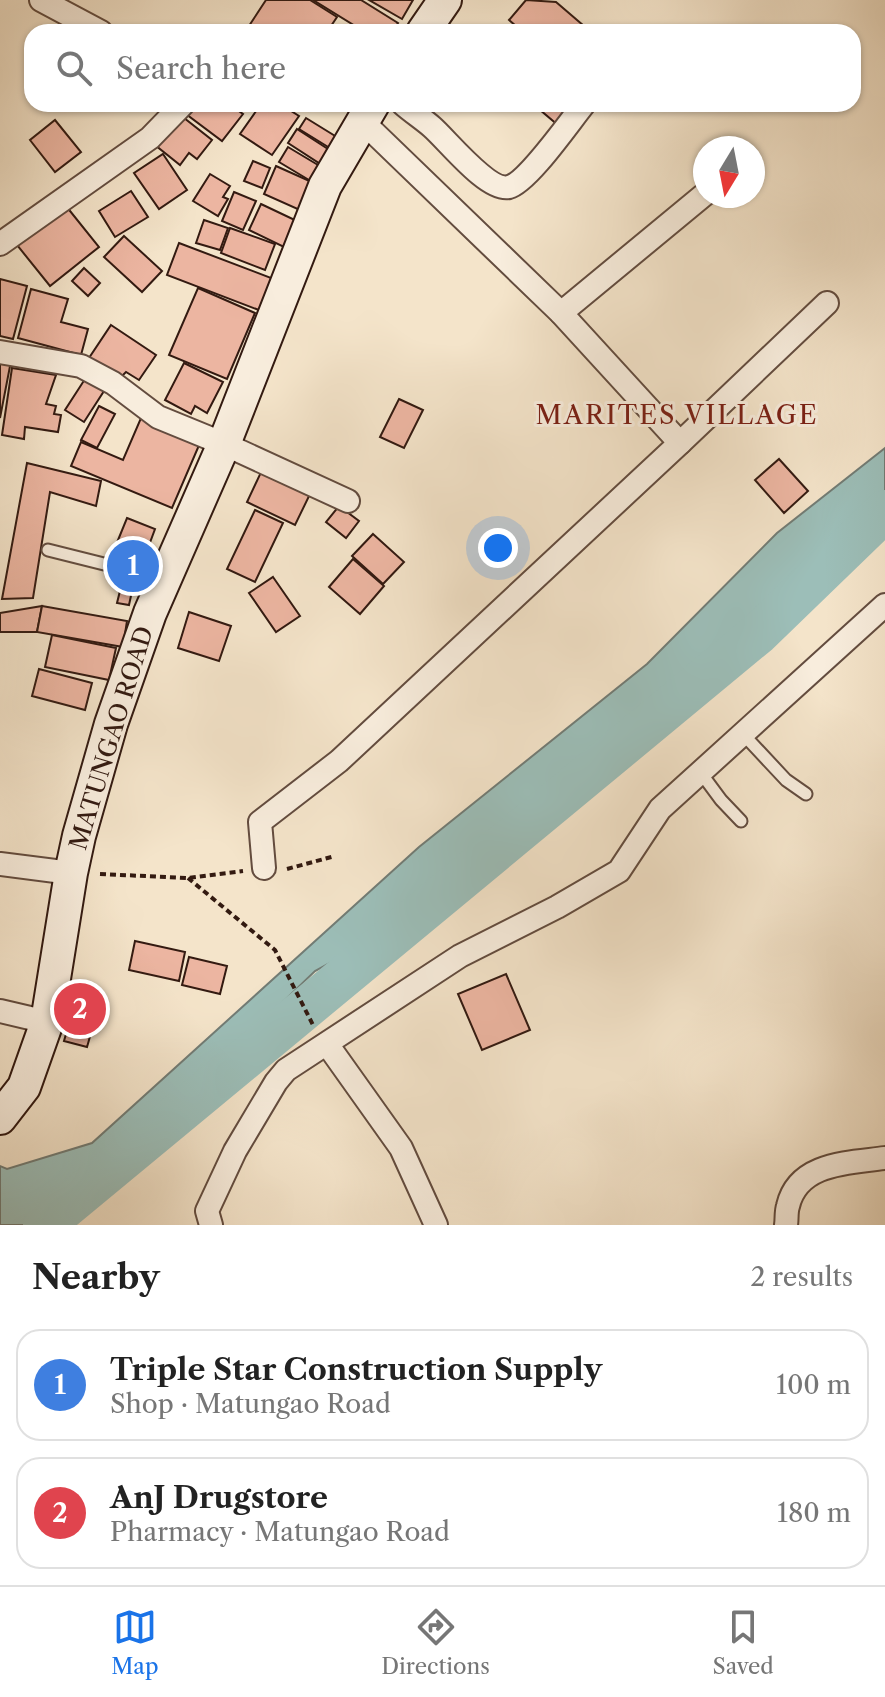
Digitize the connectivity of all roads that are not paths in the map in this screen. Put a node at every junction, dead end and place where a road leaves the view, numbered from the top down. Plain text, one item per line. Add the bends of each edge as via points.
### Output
1 (41, 0) edge
2 (445, 0) edge
3 (86, 24) edge
4 (428, 24) edge
5 (175, 112) edge
6 (368, 112) edge
7 (413, 112) edge
8 (578, 112) edge
9 (693, 204) edge
10 (0, 244) edge
11 (827, 303) dead end
12 (561, 313) junction
13 (0, 352) edge
14 (680, 443) junction
15 (224, 444) junction
16 (348, 501) dead end
17 (48, 550) dead end
18 (165, 579) junction
19 (885, 605) edge
20 (743, 734) junction
21 (701, 773) junction
22 (806, 794) dead end
23 (741, 821) dead end
24 (0, 864) edge
25 (264, 868) road end
26 (71, 873) junction
27 (0, 1011) edge
28 (47, 1022) junction
29 (321, 1037) junction
30 (0, 1118) edge
31 (885, 1158) edge
32 (211, 1225) edge
33 (436, 1225) edge
34 (786, 1225) edge

1 - 3 street
2 - 4 main road
5 - 10 street via 150,138
6 - 12 street
6 - 15 main road, MATUNGAO ROAD via 325,186
7 - 8 street via 499,187 511,187 529,173
9 - 12 street
11 - 14 street
12 - 14 street
13 - 15 street via 81,366 158,417
14 - 25 street via 339,761 260,822
15 - 16 street
15 - 18 main road, MATUNGAO ROAD
17 - 18 lane
18 - 26 main road, MATUNGAO ROAD via 111,724
19 - 20 street
20 - 21 street
20 - 22 lane
21 - 23 lane
21 - 29 street via 660,809 619,871
24 - 26 street
26 - 28 main road, MATUNGAO ROAD
27 - 28 street
28 - 30 main road, MATUNGAO ROAD via 24,1087
29 - 32 street via 276,1082 235,1151 207,1211
29 - 33 street via 401,1148
31 - 34 street via 827,1166 802,1179 788,1203

